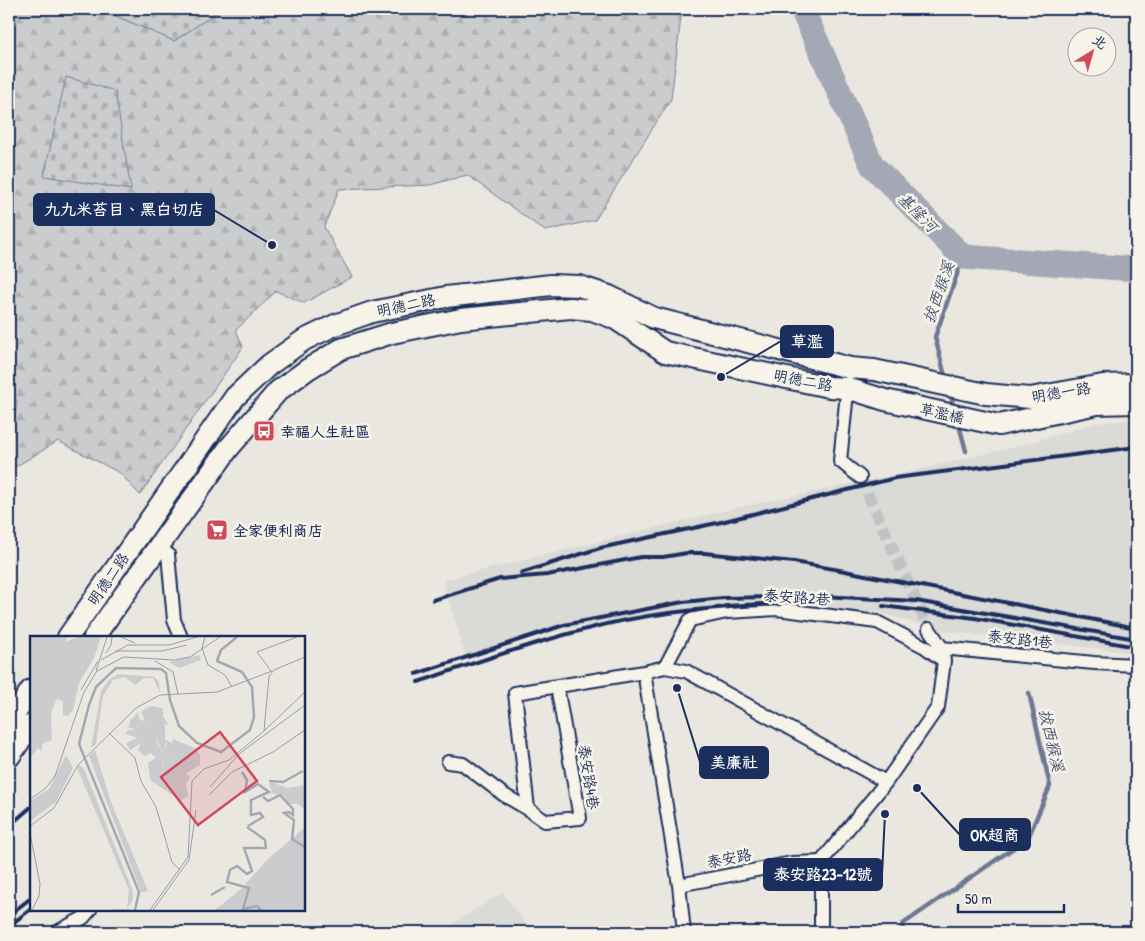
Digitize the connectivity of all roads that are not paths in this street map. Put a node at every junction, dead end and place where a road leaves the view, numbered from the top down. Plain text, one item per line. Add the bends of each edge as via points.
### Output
1 (850, 368) junction
2 (881, 372) joint
3 (1136, 384) edge
4 (847, 388) junction
5 (986, 394) joint
6 (885, 400) joint
7 (1136, 402) edge
8 (999, 426) joint
9 (860, 477) tunnel mouth
10 (168, 554) dead end
11 (929, 629) tunnel mouth
12 (69, 636) edge
13 (95, 636) edge
14 (180, 636) edge
15 (942, 648) junction
16 (944, 661) junction
17 (1136, 665) edge
18 (665, 667) junction
19 (644, 672) junction
20 (558, 686) junction
21 (30, 692) edge
22 (9, 723) edge
23 (30, 726) edge
24 (9, 757) edge
25 (448, 762) dead end
26 (886, 782) junction
27 (528, 809) junction
28 (821, 862) junction
29 (678, 885) junction
30 (89, 911) edge
31 (57, 932) edge
32 (684, 932) edge
33 (821, 932) edge

1 - 2 main road, 明德二路
1 - 4 street
1 - 12 main road, 明德二路 via 654,318 609,296 579,286 551,285 446,297 372,312 304,340 269,364 236,397
2 - 5 main road, 草濫橋
3 - 5 main road, 明德一路 via 1102,385 1030,398
4 - 6 main road, 明德二路
4 - 9 street via 840,462
4 - 13 main road, 明德二路 via 829,387 666,352 614,318 585,309 461,319 392,333 341,349 278,392 228,449
6 - 8 main road, 草濫橋
7 - 8 main road, 明德一路 via 1097,404
10 - 14 street via 174,620
11 - 15 street
15 - 16 street
15 - 17 street, 泰安路1巷
16 - 18 street, 泰安路2巷 via 925,647 877,622 777,609 727,612 690,620
16 - 26 street via 938,707
18 - 19 street
18 - 26 street via 686,670
19 - 20 street
19 - 29 street
20 - 27 street via 515,693
20 - 27 street, 泰安路4巷 via 580,818 545,822
21 - 22 main road
23 - 24 main road
25 - 27 street, 泰安路4巷 via 463,764
26 - 28 street
28 - 29 street, 泰安路 via 792,862
28 - 33 street
29 - 32 street
30 - 31 street

